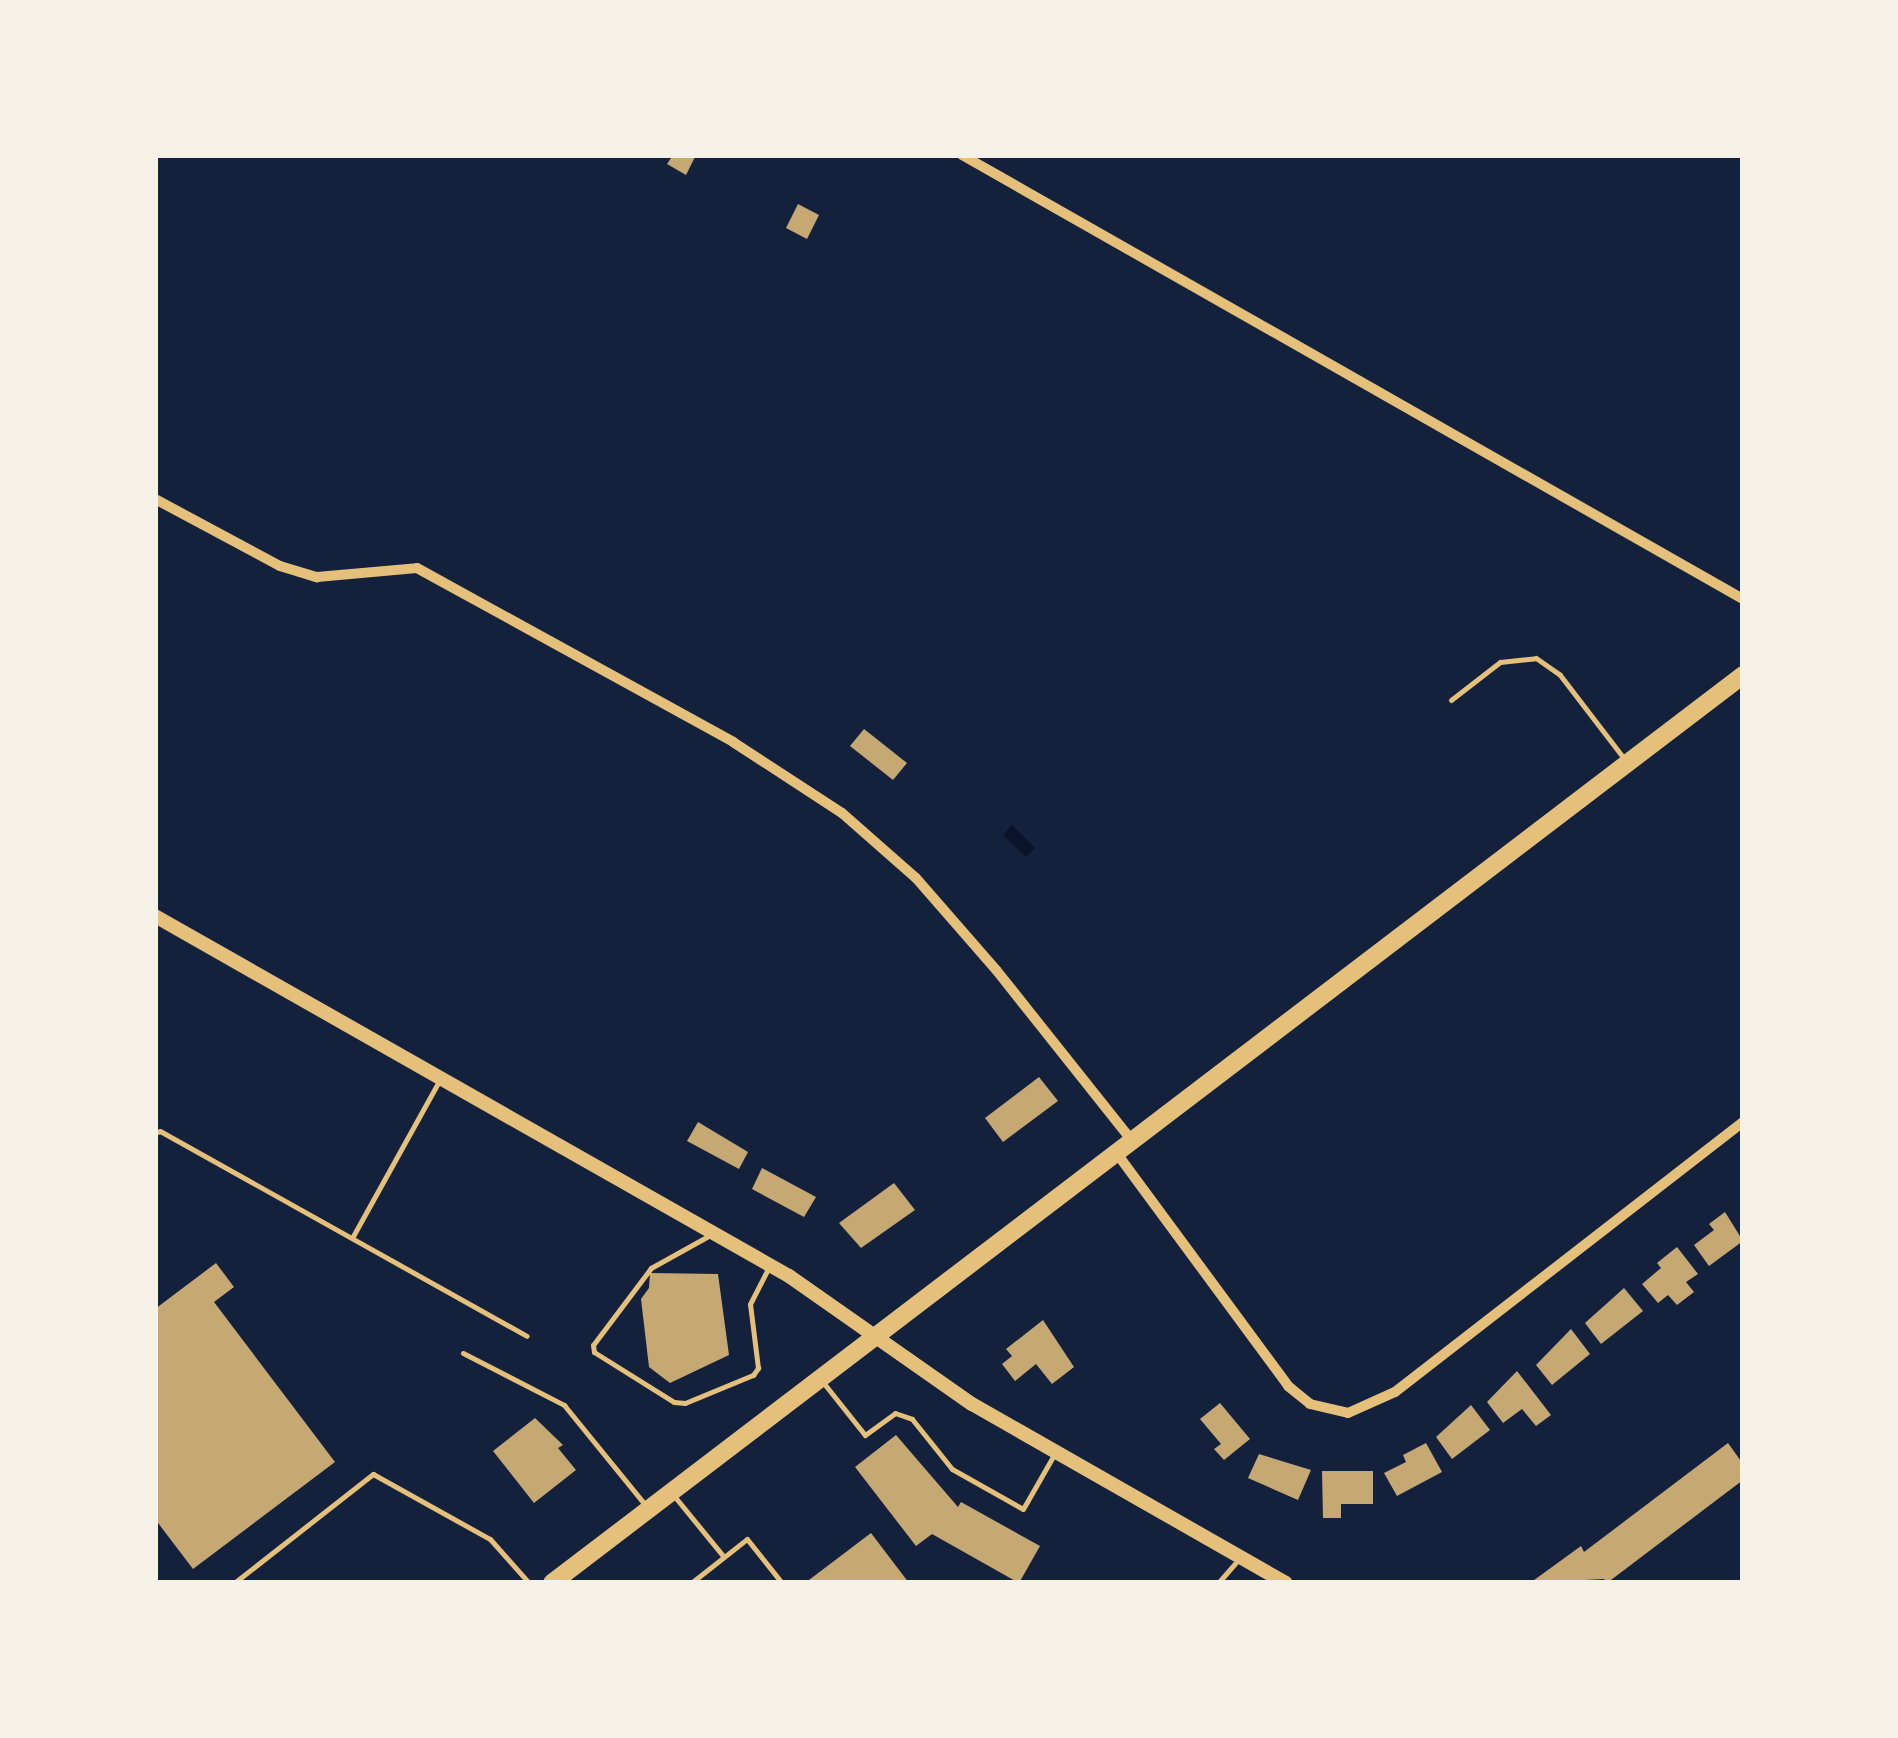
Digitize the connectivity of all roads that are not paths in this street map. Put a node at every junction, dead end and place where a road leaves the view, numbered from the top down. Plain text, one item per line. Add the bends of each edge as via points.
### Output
1 (962, 155) edge
2 (975, 158) edge
3 (155, 498) edge
4 (1741, 596) edge
5 (1743, 674) edge
6 (1451, 700) dead end
7 (1628, 763) junction
8 (155, 916) edge
9 (440, 1078) junction
10 (1743, 1122) edge
11 (155, 1133) edge
12 (1134, 1143) junction
13 (1118, 1155) junction
14 (714, 1233) junction
15 (352, 1238) junction
16 (770, 1266) junction
17 (527, 1336) dead end
18 (872, 1338) junction
19 (463, 1354) dead end
20 (820, 1378) junction
21 (1054, 1453) junction
22 (671, 1492) junction
23 (649, 1509) junction
24 (724, 1557) junction
25 (1240, 1558) junction
26 (234, 1583) edge
27 (529, 1583) edge
28 (552, 1583) edge
29 (691, 1583) edge
30 (782, 1583) edge
31 (1218, 1583) edge
32 (1286, 1583) edge

1 - 2 street
2 - 4 street
3 - 12 street via 280,566 317,577 418,568 732,742 842,813 916,878
5 - 7 main road
6 - 7 lane via 1500,662 1536,658 1560,675
7 - 12 main road
8 - 9 street
9 - 14 street
9 - 15 lane
10 - 13 street via 1395,1392 1348,1412 1310,1404 1288,1386
11 - 15 lane
12 - 13 main road
13 - 18 main road
14 - 16 street
14 - 16 lane via 651,1268 594,1352 674,1402 752,1375 758,1368 750,1304
15 - 17 lane
16 - 18 street
18 - 20 main road
18 - 21 street
19 - 23 lane via 564,1405
20 - 21 lane via 865,1434 894,1412 912,1419 952,1468 1022,1509
20 - 22 main road
21 - 25 street
22 - 23 main road
22 - 24 lane
23 - 28 main road
24 - 29 lane
24 - 30 lane via 747,1538
25 - 31 lane
25 - 32 street
26 - 27 lane via 374,1474 490,1539

